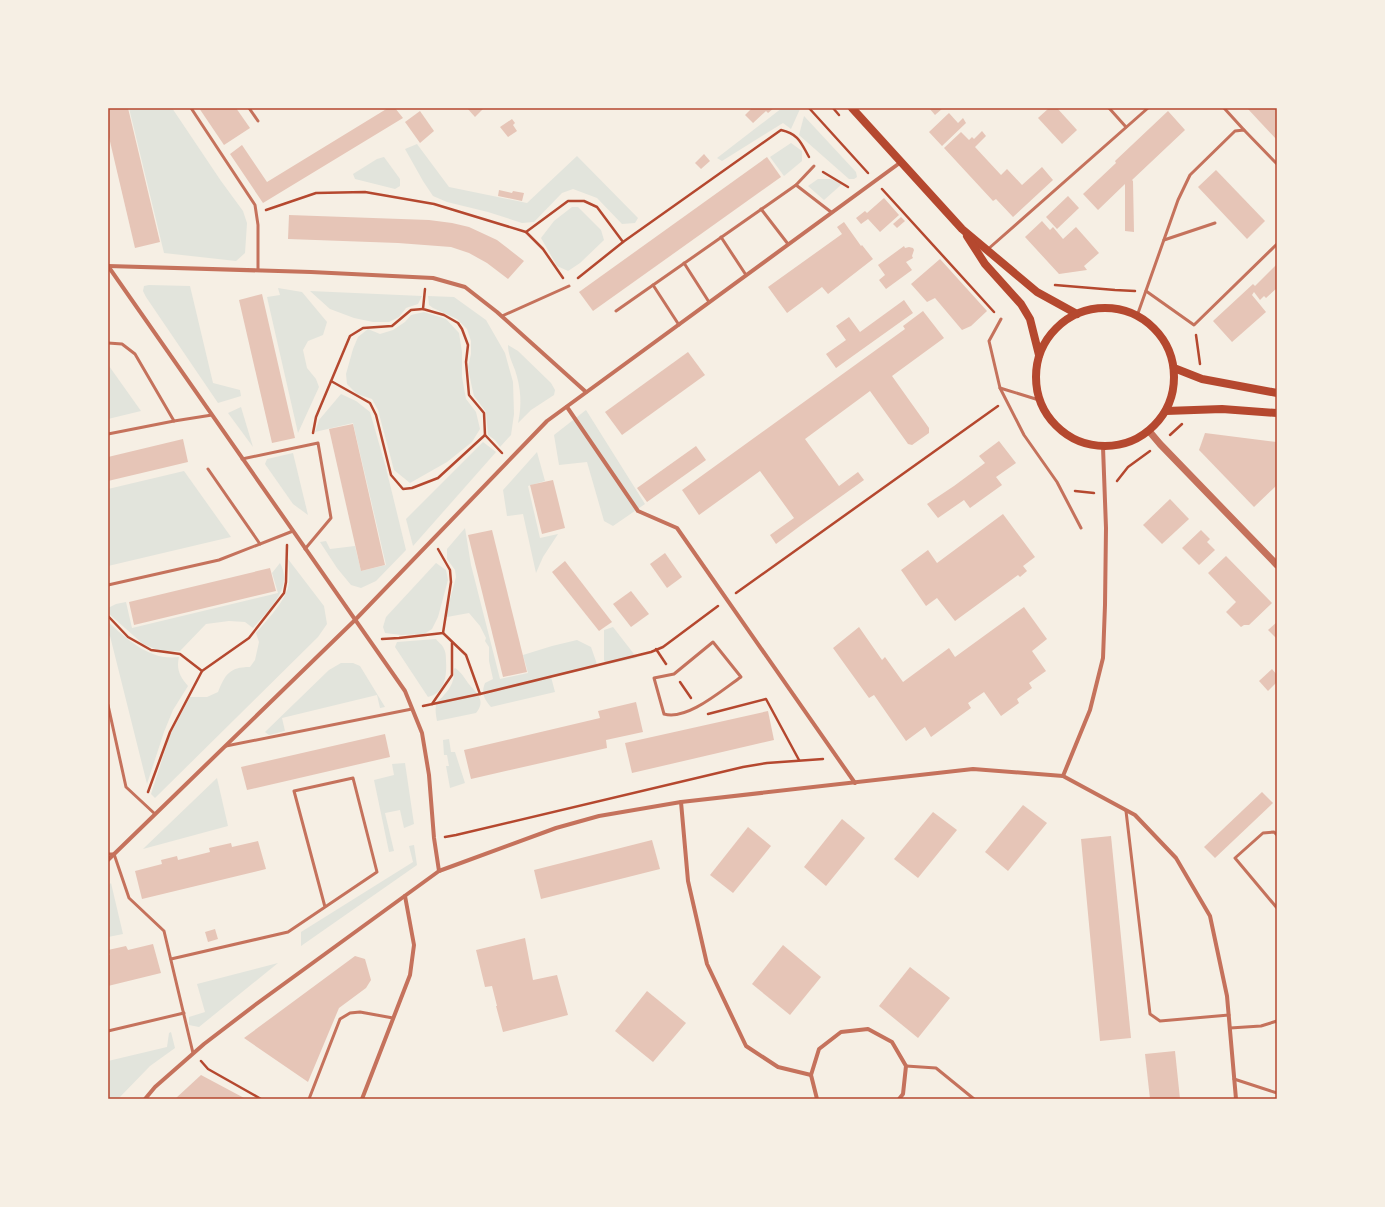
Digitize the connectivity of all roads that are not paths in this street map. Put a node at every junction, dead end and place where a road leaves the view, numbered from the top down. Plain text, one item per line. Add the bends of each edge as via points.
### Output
1 (191, 108) edge
2 (249, 108) edge
3 (852, 108) edge
4 (1109, 108) edge
5 (1148, 108) edge
6 (1224, 108) edge
7 (258, 121) dead end
8 (1126, 127) junction
9 (1244, 130) junction
10 (901, 162) junction
11 (1277, 164) edge
12 (814, 166) road end
13 (796, 185) junction
14 (762, 209) junction
15 (832, 212) junction
16 (1216, 223) dead end
17 (962, 229) junction
18 (721, 237) junction
19 (1164, 240) junction
20 (788, 244) junction
21 (1277, 244) edge
22 (987, 250) junction
23 (684, 263) junction
24 (108, 266) edge
25 (258, 270) junction
26 (746, 275) junction
27 (653, 285) junction
28 (568, 286) road end
29 (1146, 291) junction
30 (709, 302) junction
31 (616, 311) dead end
32 (1077, 314) junction
33 (502, 316) junction
34 (1137, 316) junction
35 (1001, 319) road end
36 (679, 325) junction
37 (108, 344) edge
38 (1039, 354) junction
39 (1174, 368) junction
40 (1000, 388) junction
41 (586, 392) junction
42 (1277, 393) edge
43 (1039, 400) junction
44 (567, 407) junction
45 (1166, 411) junction
46 (1277, 413) edge
47 (212, 415) junction
48 (174, 421) junction
49 (1149, 431) junction
50 (108, 434) edge
51 (1103, 447) junction
52 (242, 458) junction
53 (208, 469) dead end
54 (1081, 528) dead end
55 (293, 531) junction
56 (260, 544) junction
57 (305, 549) junction
58 (1277, 565) edge
59 (108, 585) edge
60 (355, 620) junction
61 (674, 674) joint
62 (108, 705) edge
63 (412, 709) junction
64 (226, 746) junction
65 (1063, 776) junction
66 (855, 783) junction
67 (681, 802) junction
68 (1126, 811) junction
69 (155, 814) junction
70 (1277, 835) edge
71 (108, 854) edge
72 (114, 854) junction
73 (108, 860) edge
74 (439, 871) junction
75 (405, 896) junction
76 (325, 907) junction
77 (1277, 908) edge
78 (171, 959) junction
79 (184, 1013) junction
80 (1229, 1015) junction
81 (394, 1018) junction
82 (1277, 1021) edge
83 (1230, 1028) junction
84 (108, 1031) edge
85 (193, 1053) junction
86 (906, 1066) junction
87 (811, 1075) junction
88 (1234, 1079) junction
89 (1277, 1093) edge
90 (145, 1099) edge
91 (309, 1099) edge
92 (362, 1099) edge
93 (817, 1099) edge
94 (899, 1099) edge
95 (974, 1099) edge
96 (1236, 1099) edge

1 - 25 lane via 255,206 258,225
2 - 7 lane
3 - 10 main road
4 - 8 lane
5 - 8 lane
6 - 9 lane
8 - 22 lane
9 - 11 lane
9 - 19 lane via 1235,131 1190,175
10 - 15 street
10 - 17 main road
12 - 13 lane
13 - 14 lane
13 - 15 lane
14 - 18 lane
14 - 20 lane
15 - 20 street
16 - 19 lane
17 - 22 main road
17 - 38 main road via 985,264 1021,304 1030,319
18 - 23 lane
18 - 26 lane
19 - 29 lane
20 - 26 street
21 - 29 lane via 1194,325
22 - 32 main road via 1037,292
23 - 27 lane
23 - 30 lane
24 - 25 street
24 - 47 street
25 - 33 street via 433,278 465,287
26 - 30 street
27 - 31 lane
27 - 36 lane
28 - 33 lane
29 - 34 lane
30 - 36 street
32 - 34 main road via 1092,309 1108,308 1123,310
32 - 38 main road via 1061,324 1048,338
33 - 41 street
34 - 39 main road via 1158,332 1166,343
35 - 40 lane via 990,341
36 - 41 street
37 - 48 lane via 122,344 135,354
38 - 43 main road via 1036,370
39 - 42 main road via 1202,379
39 - 45 main road via 1172,397
40 - 43 lane
40 - 54 lane via 1024,435 1057,482
41 - 44 street
43 - 51 main road via 1046,415 1057,428 1071,438
44 - 60 street via 547,421
44 - 66 street via 638,511 677,528
45 - 46 main road via 1222,409
45 - 49 main road
47 - 48 lane
47 - 52 street
48 - 50 lane
49 - 51 main road via 1132,442
49 - 58 street
51 - 65 street via 1106,536 1103,658 1090,710
52 - 55 street
52 - 57 lane via 318,443 332,518
53 - 56 lane
55 - 56 lane
55 - 57 street
56 - 59 lane via 219,560
57 - 60 street
60 - 63 street via 405,691
60 - 64 street
61 - 61 lane via 713,642 741,677 698,708 672,716 664,714 654,678
62 - 69 lane via 126,787
63 - 64 lane
63 - 74 street via 422,733
64 - 69 street
65 - 66 street via 973,769
65 - 68 street
66 - 67 street
67 - 74 street via 599,816 556,828
67 - 87 street via 688,881 707,964 746,1046 778,1067
68 - 80 street via 1134,815 1176,858 1210,916
68 - 80 lane via 1150,1014 1160,1021
69 - 72 street
70 - 77 lane via 1274,832 1263,833 1235,858
71 - 72 lane
72 - 73 street
72 - 78 lane via 129,898 164,931
74 - 75 street
75 - 81 street via 414,945 410,975
75 - 85 street
76 - 76 lane via 377,872 352,778 294,791
76 - 78 lane via 288,932
78 - 79 lane
79 - 84 lane
79 - 85 lane
80 - 83 street
81 - 91 lane via 360,1012 350,1013 340,1019
81 - 92 street
82 - 83 lane via 1261,1026
83 - 88 street
85 - 90 street
86 - 87 street via 892,1042 868,1029 841,1032 819,1049
86 - 94 street via 903,1094
86 - 95 lane via 936,1068
87 - 93 street
88 - 89 lane
88 - 96 street

